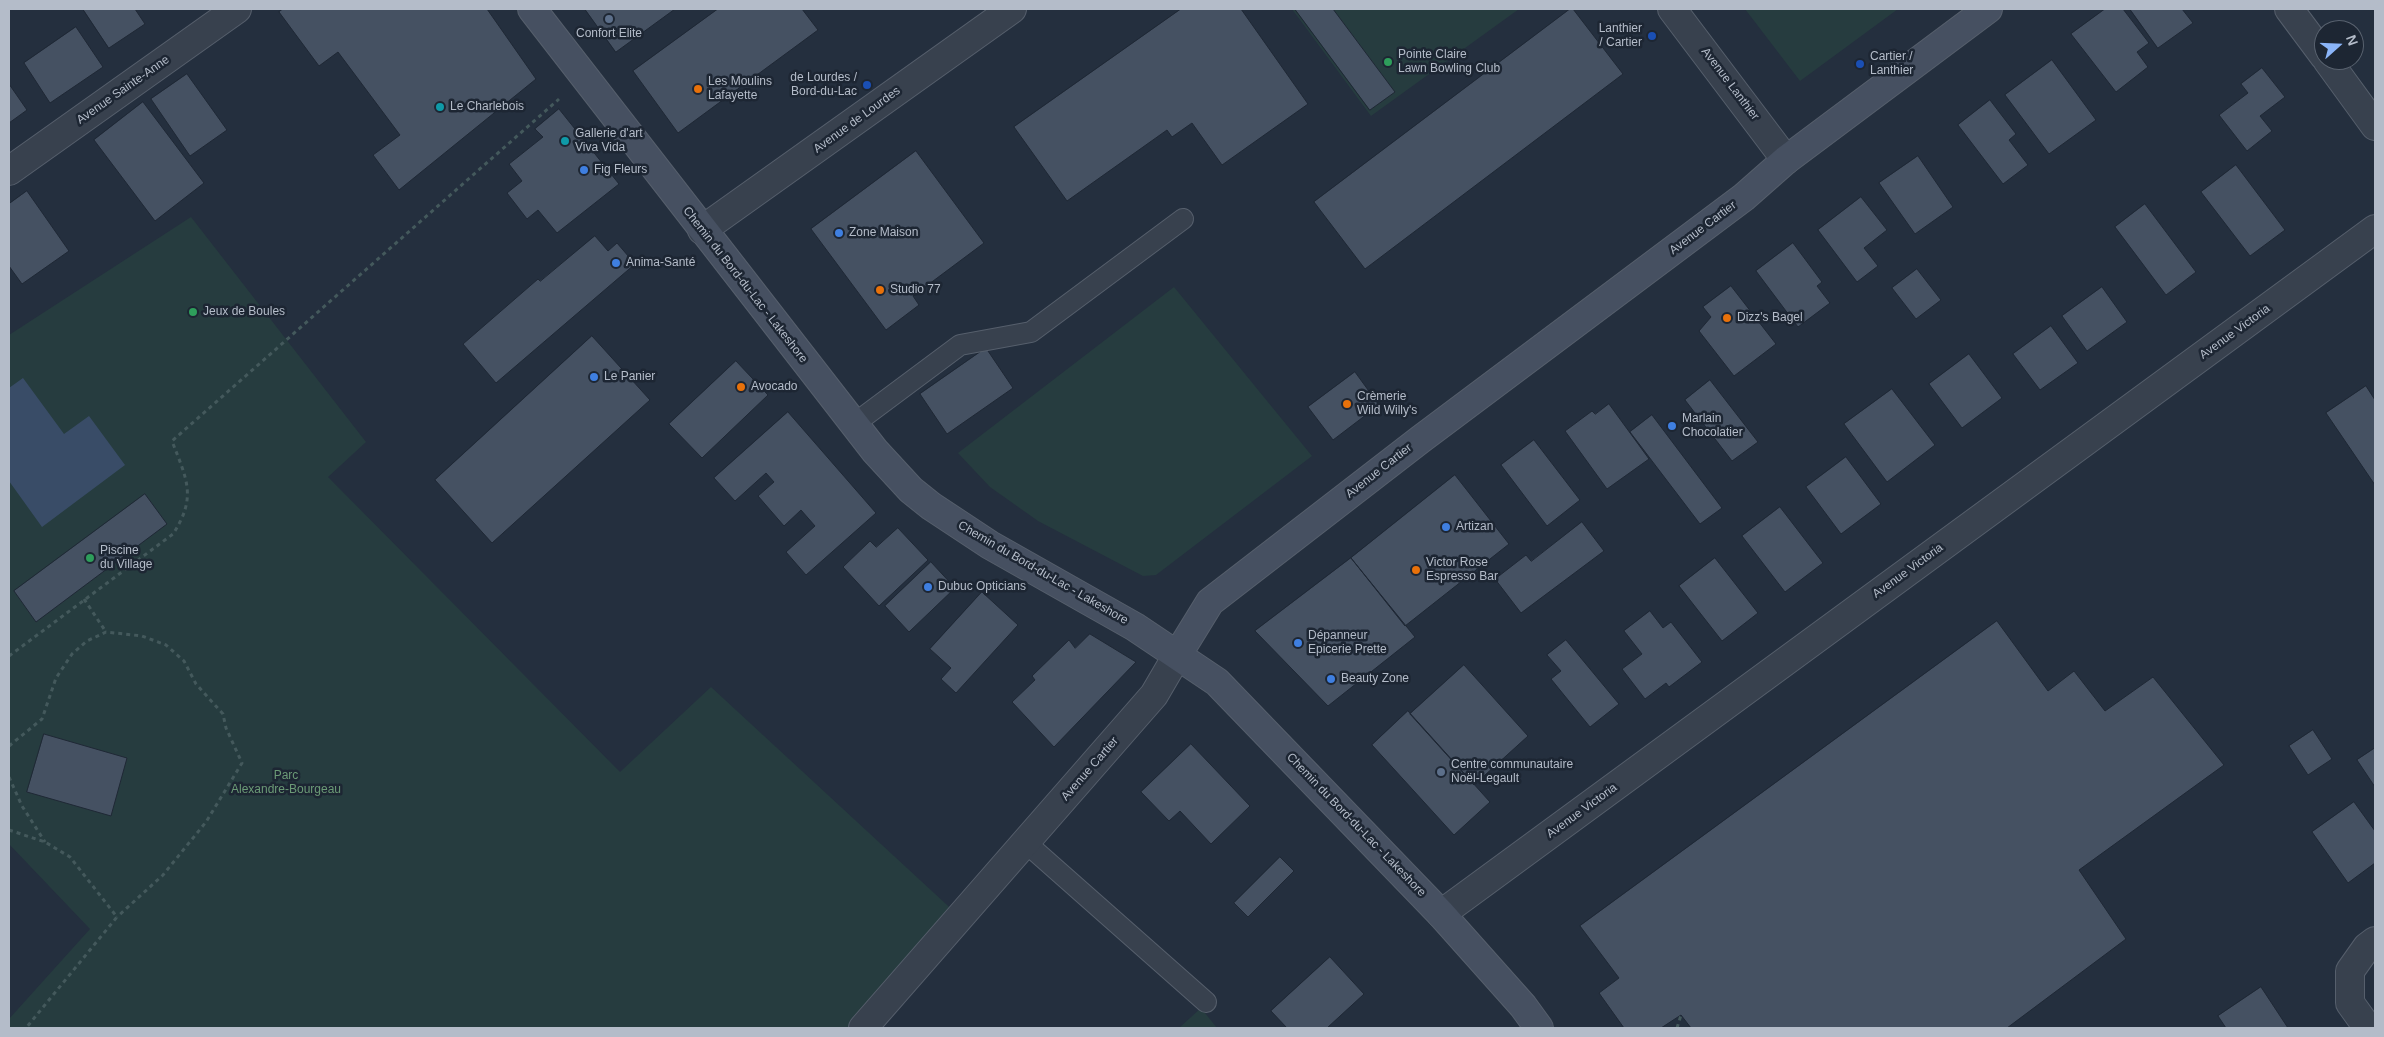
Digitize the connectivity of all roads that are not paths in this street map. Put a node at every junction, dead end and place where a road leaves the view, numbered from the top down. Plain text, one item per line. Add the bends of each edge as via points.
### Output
1 (237, 9) edge
2 (532, 9) edge
3 (1012, 9) edge
4 (1672, 9) edge
5 (1988, 9) edge
6 (2289, 9) edge
7 (2314, 43) edge
8 (2334, 70) edge
9 (2375, 126) edge
10 (1786, 160) junction
11 (9, 171) edge
12 (1183, 219) dead end
13 (2375, 229) edge
14 (702, 230) junction
15 (854, 424) junction
16 (1178, 654) junction
17 (1026, 842) junction
18 (1441, 914) junction
19 (2375, 941) edge
20 (1206, 1002) dead end
21 (863, 1028) edge
22 (1539, 1028) edge
23 (2368, 1028) edge

1 - 11 street, Avenue Sainte-Anne
2 - 14 street, Chemin du Bord-du-Lac - Lakeshore
3 - 14 street, Avenue de Lourdes
4 - 10 street, Avenue Lanthier
5 - 10 street, Avenue Cartier
6 - 7 street
8 - 9 street
10 - 16 street, Avenue Cartier via 1754,189 1210,602
12 - 15 lane via 1031,332 960,345
13 - 18 street, Avenue Victoria
14 - 15 street, Chemin du Bord-du-Lac - Lakeshore
15 - 16 street, Chemin du Bord-du-Lac - Lakeshore via 911,490 931,506 990,545
16 - 17 street, Avenue Cartier via 1154,695
16 - 18 street, Chemin du Bord-du-Lac - Lakeshore via 1217,682
17 - 20 lane
17 - 21 street, Avenue Cartier
18 - 22 street, Chemin du Bord-du-Lac - Lakeshore
19 - 23 street via 2350,971 2350,1004

